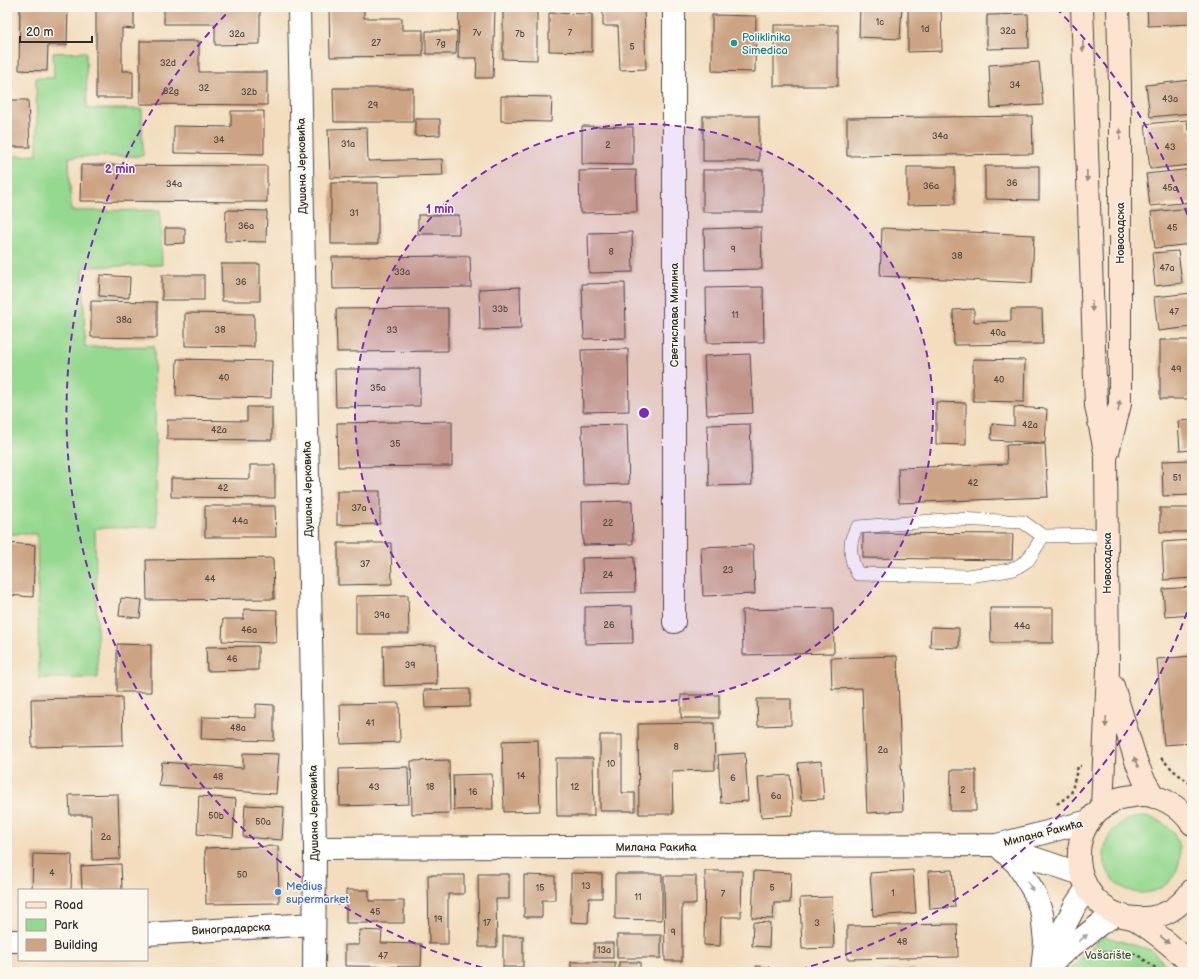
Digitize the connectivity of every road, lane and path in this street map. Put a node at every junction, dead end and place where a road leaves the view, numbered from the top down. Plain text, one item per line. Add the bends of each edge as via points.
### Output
1 (299, 7) edge
2 (674, 7) edge
3 (1082, 7) edge
4 (1118, 7) edge
5 (1106, 457) junction
6 (1107, 535) junction
7 (1043, 536) junction
8 (674, 622) dead end
9 (1108, 669) junction
10 (1154, 796) junction
11 (1096, 815) junction
12 (1192, 824) edge
13 (997, 845) junction
14 (315, 848) junction
15 (1084, 881) junction
16 (1192, 890) edge
17 (1126, 917) junction
18 (314, 924) junction
19 (148, 934) edge
20 (7, 941) edge
21 (18, 941) edge
22 (1098, 952) dead end
23 (1192, 966) edge
24 (1041, 971) edge
25 (314, 972) edge
26 (1161, 972) edge

1 - 14 street, Душана Јерковића
2 - 8 street, Светислава Милина
3 -> 5 main road, Новосадска via 1096,406
5 -> 4 main road, Новосадска via 1120,404
5 - 6 main road, Новосадска
6 - 7 lane
6 - 9 main road, Новосадска
7 - 7 lane via 1028,560 1014,569 998,572 967,576 858,574 852,565 851,542 858,527 956,520 1023,522
10 -> 9 main road, Новосадска via 1136,761
9 -> 11 main road, Новосадска
10 - 11 main road via 1136,795 1118,799
10 - 12 main road via 1186,815
11 - 13 street, Милана Ракића
11 - 15 main road via 1081,838 1078,856
13 - 14 street, Милана Ракића
13 - 15 street, Милана Ракића
13 -> 24 street, Милана Ракића via 1017,864 1034,892 1042,914 1045,942
14 - 18 street, Душана Јерковића
15 - 17 main road via 1095,899 1105,908
15 - 24 street via 1076,904
16 - 17 main road via 1186,900 1171,911 1154,918
17 -> 23 main road via 1161,936
24 -> 17 street via 1100,924
18 - 19 street, Виноградарска
18 - 25 street, Душана Јерковића
20 - 21 street
22 - 26 path via 1136,954

